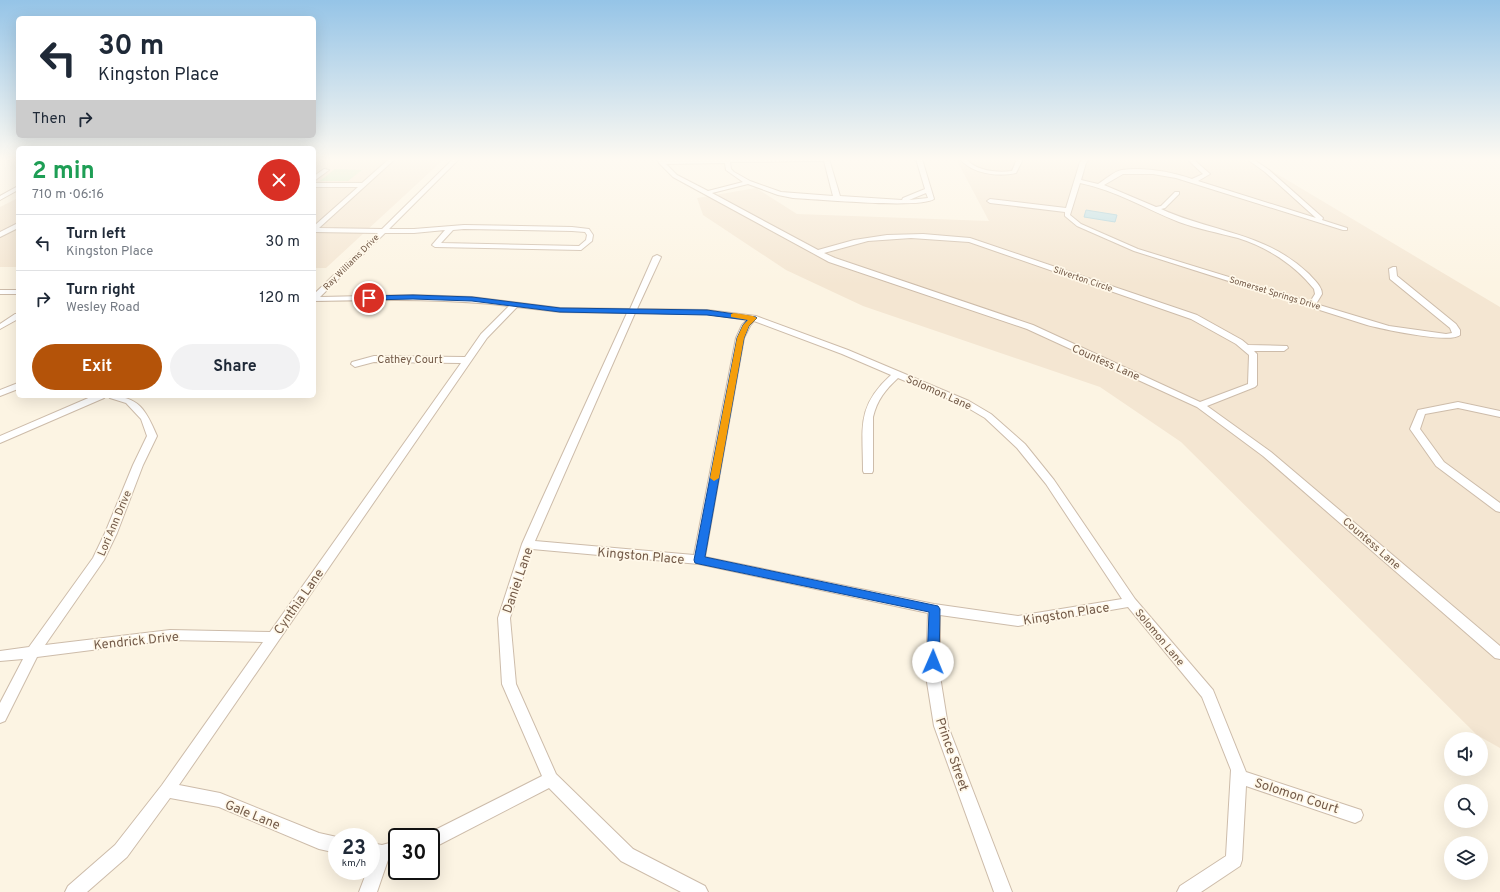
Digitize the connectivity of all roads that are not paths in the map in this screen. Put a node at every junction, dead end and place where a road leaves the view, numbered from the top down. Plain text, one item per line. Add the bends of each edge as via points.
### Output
1 (347, 201) edge
2 (413, 201) edge
3 (721, 201) edge
4 (890, 201) edge
5 (898, 201) joint
6 (928, 201) edge
7 (990, 201) dead end
8 (1071, 201) edge
9 (1136, 201) edge
10 (1169, 201) edge
11 (1256, 201) edge
12 (1300, 201) edge
13 (1156, 209) junction
14 (1068, 210) junction
15 (1322, 221) junction
16 (16, 227) edge
17 (316, 228) edge
18 (451, 228) junction
19 (1345, 229) dead end
20 (316, 230) edge
21 (383, 230) junction
22 (0, 235) edge
23 (818, 252) junction
24 (656, 257) dead end
25 (1393, 269) dead end
26 (0, 292) edge
27 (16, 292) edge
28 (316, 296) edge
29 (316, 298) edge
30 (1310, 304) junction
31 (514, 305) junction
32 (632, 312) junction
33 (16, 317) edge
34 (753, 318) junction
35 (0, 327) edge
36 (1246, 348) junction
37 (1284, 348) dead end
38 (466, 360) junction
39 (355, 364) dead end
40 (897, 374) junction
41 (16, 387) edge
42 (0, 393) edge
43 (97, 398) edge
44 (119, 398) edge
45 (1200, 404) junction
46 (1500, 414) edge
47 (0, 440) edge
48 (868, 471) dead end
49 (1500, 508) edge
50 (528, 544) junction
51 (699, 560) junction
52 (1131, 602) junction
53 (934, 609) junction
54 (273, 636) junction
55 (33, 652) junction
56 (1500, 654) edge
57 (0, 656) edge
58 (0, 717) edge
59 (1238, 776) junction
60 (551, 778) junction
61 (167, 790) junction
62 (1355, 815) dead end
63 (440, 836) edge
64 (328, 843) edge
65 (383, 851) edge
66 (74, 892) edge
67 (368, 892) edge
68 (699, 892) edge
69 (1003, 892) edge
70 (1186, 892) edge

1 - 17 street
2 - 21 street, Ray Williams Drive
3 - 23 street, Countess Lane
4 - 5 street
5 - 6 street
7 - 14 street
8 - 14 street
9 - 13 street
10 - 13 street via 1163,207
11 - 15 street
12 - 15 street
13 - 30 street via 1186,222 1257,242 1293,263 1317,287 1318,296
14 - 30 street, Somerset Springs Drive via 1067,214 1079,225 1136,250
15 - 19 street
16 - 22 street
18 - 18 street via 572,229 587,230 590,235 589,241 581,248 435,245
18 - 21 street via 414,232
20 - 21 street
21 - 28 street, Ray Williams Drive
23 - 36 street, Silverton Circle via 876,238 938,235 970,240 1194,317
23 - 45 street, Countess Lane via 832,260 882,278 1030,327
24 - 32 street, Daniel Lane
25 - 30 street, Somerset Springs Drive via 1393,277 1453,326 1456,335 1446,336 1388,328
26 - 27 street
29 - 31 street, Solomon Lane via 472,299
31 - 32 street, Solomon Lane via 560,310
31 - 38 street, Cynthia Lane via 484,336
32 - 34 street, Solomon Lane via 707,312
32 - 50 street, Daniel Lane
33 - 35 street
34 - 40 street, Solomon Lane
34 - 51 street via 746,325 740,338
36 - 37 street
36 - 45 street via 1253,354 1252,384
38 - 39 street, Cathey Court via 374,359
38 - 54 street, Cynthia Lane
40 - 48 street via 882,387 870,410
40 - 52 street, Solomon Lane via 966,403 988,416 1020,446 1050,482
41 - 42 street
43 - 47 street
44 - 55 street, Lori Ann Drive via 129,401 145,418 152,436 98,560
45 - 56 street, Countess Lane via 1267,454
46 - 49 street via 1458,405 1421,412 1415,429 1440,464
50 - 51 street, Kingston Place
50 - 60 street, Daniel Lane via 504,618 509,684
51 - 53 street, Kingston Place
52 - 53 street, Kingston Place via 1018,621
52 - 59 street, Solomon Lane via 1208,694 1239,770
53 - 69 street, Prince Street via 933,676 941,726
54 - 55 street, Kendrick Drive via 170,635
54 - 61 street, Cynthia Lane
55 - 57 street, Kendrick Drive
55 - 58 street, Lori Ann Drive
59 - 62 street, Solomon Court
59 - 70 street, Solomon Lane via 1234,860
60 - 63 street
60 - 68 street, Daniel Lane via 627,855
61 - 64 street, Gale Lane via 220,800
61 - 66 street, Cynthia Lane via 121,851
65 - 67 street

